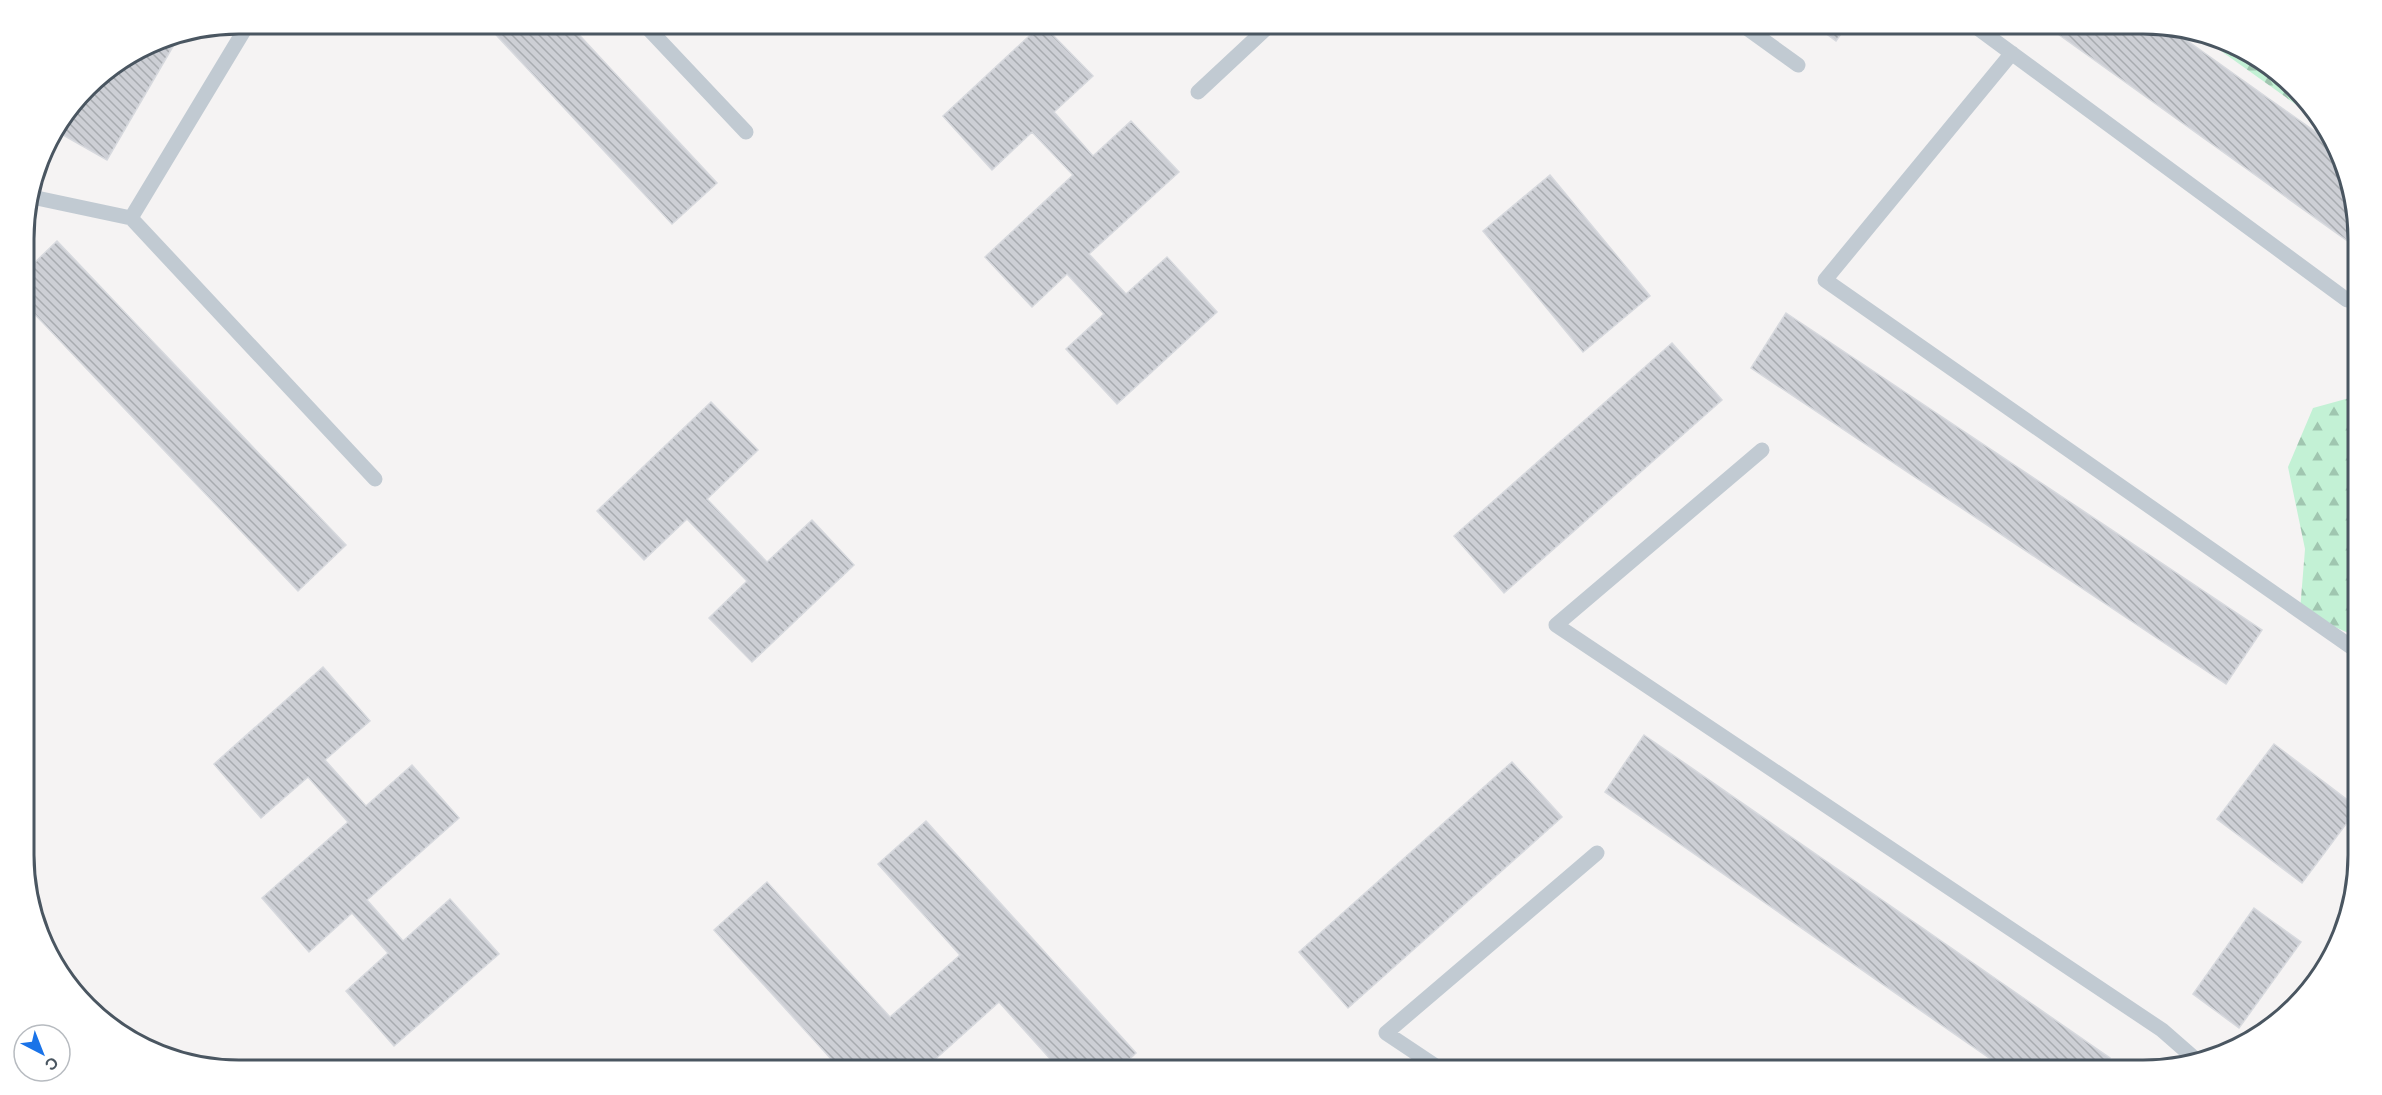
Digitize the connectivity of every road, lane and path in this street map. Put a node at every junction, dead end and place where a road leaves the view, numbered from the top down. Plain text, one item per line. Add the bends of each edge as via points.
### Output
1 (1260, 34) edge
2 (1756, 34) edge
3 (1986, 34) edge
4 (242, 35) edge
5 (654, 35) edge
6 (2012, 53) junction
7 (1798, 65) dead end
8 (1198, 92) dead end
9 (746, 132) dead end
10 (39, 198) edge
11 (131, 218) junction
12 (2348, 300) edge
13 (1762, 450) dead end
14 (375, 479) dead end
15 (2348, 645) edge
16 (1597, 853) dead end
17 (2190, 1055) edge
18 (1426, 1060) edge

1 - 8 lane
2 - 7 lane
3 - 6 lane
4 - 11 lane
5 - 9 lane
6 - 12 lane
6 - 15 lane via 1825,280
10 - 11 lane
11 - 14 lane
13 - 17 lane via 1556,625 2152,1023
16 - 18 lane via 1386,1033

